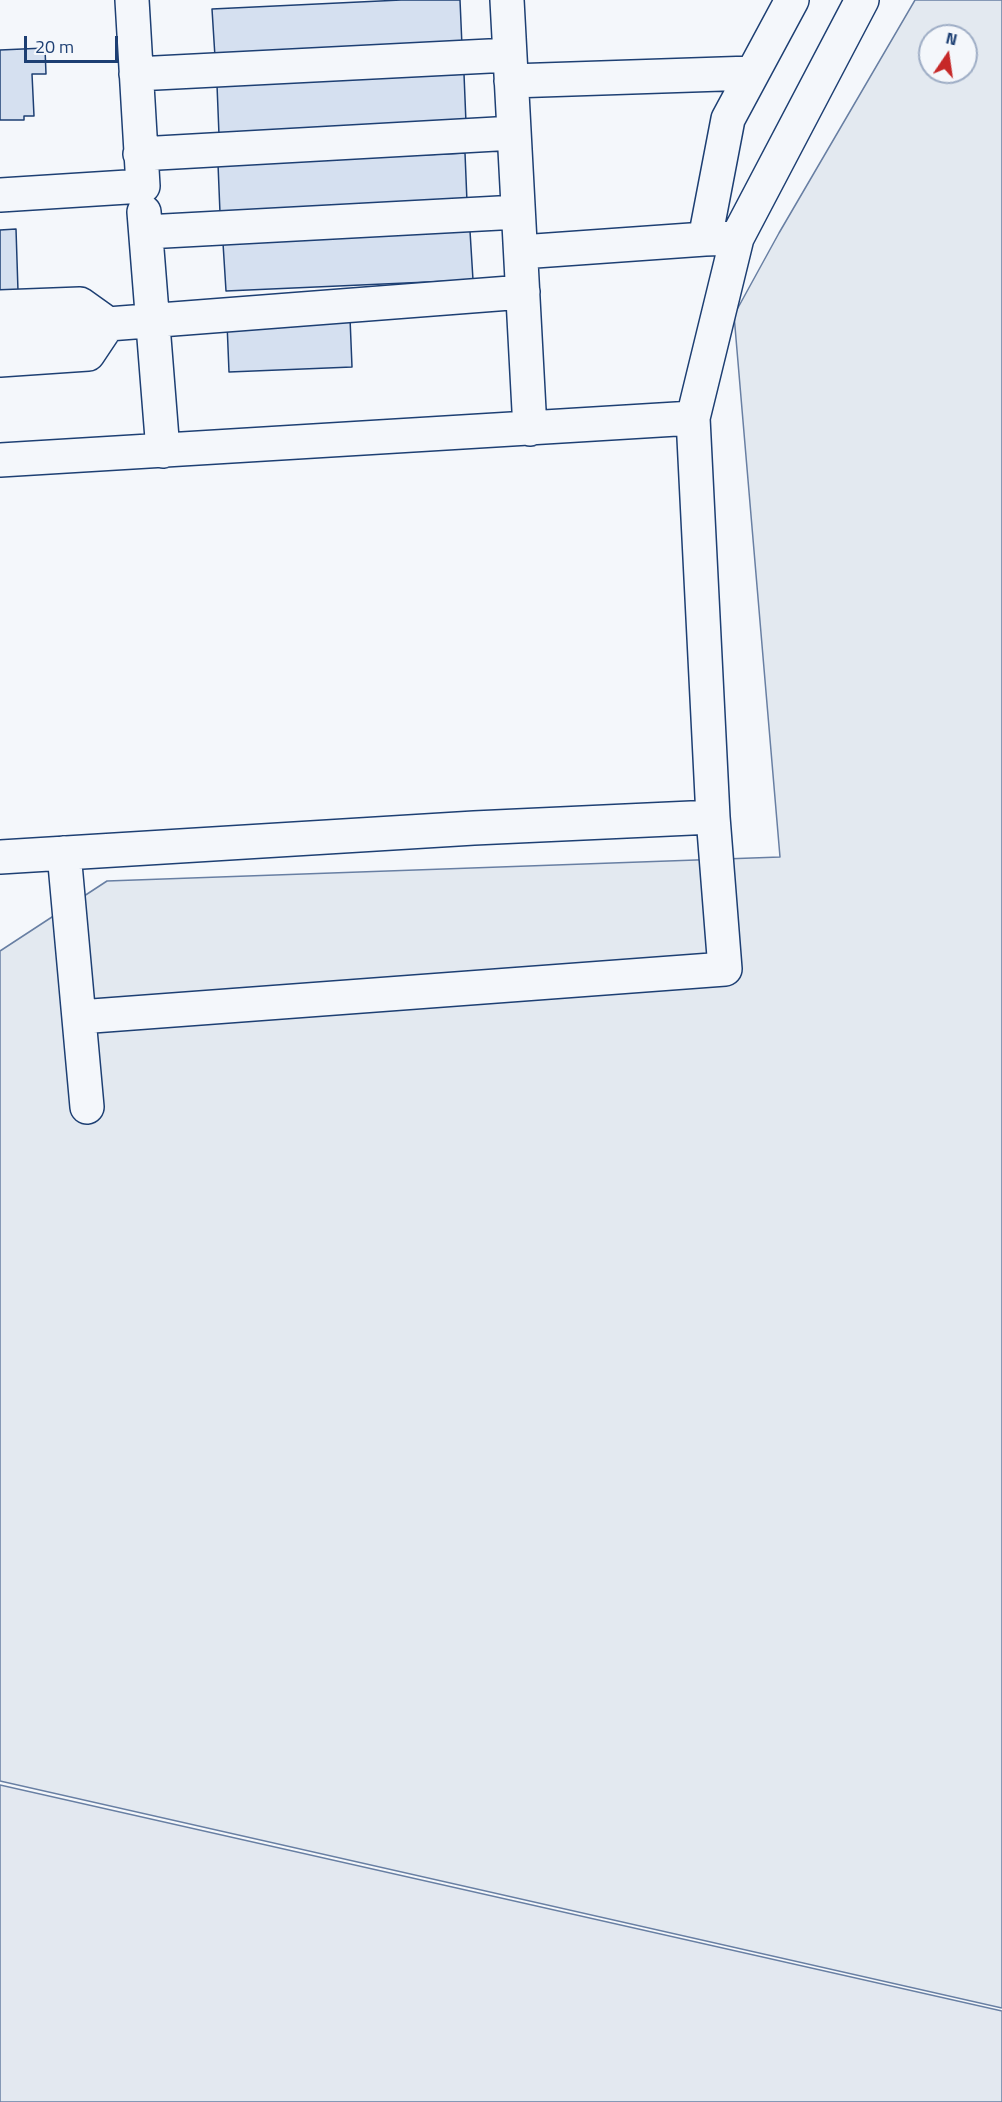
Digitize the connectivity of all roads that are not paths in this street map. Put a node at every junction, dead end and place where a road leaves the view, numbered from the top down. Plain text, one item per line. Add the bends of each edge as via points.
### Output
1 (132, 0) edge
2 (507, 0) edge
3 (792, 0) edge
4 (862, 0) edge
5 (510, 68) junction
6 (752, 73) junction
7 (136, 74) junction
8 (514, 133) junction
9 (141, 154) junction
10 (142, 186) junction
11 (0, 195) edge
12 (518, 212) junction
13 (146, 232) junction
14 (705, 238) junction
15 (737, 238) junction
16 (520, 252) junction
17 (523, 292) junction
18 (0, 307) edge
19 (153, 320) junction
20 (108, 324) junction
21 (0, 333) edge
22 (0, 360) edge
23 (693, 418) junction
24 (530, 429) junction
25 (163, 451) junction
26 (0, 460) edge
27 (713, 817) junction
28 (64, 853) junction
29 (0, 857) edge
30 (79, 1017) junction
31 (87, 1107) dead end

1 - 7 lane
2 - 5 lane
3 - 6 lane
4 - 15 lane
5 - 6 lane
5 - 7 lane
5 - 8 lane
6 - 14 lane via 728,119
7 - 9 lane
8 - 9 lane
8 - 12 lane
9 - 10 lane
10 - 11 lane
10 - 13 lane
12 - 13 lane
12 - 16 lane
13 - 19 lane
14 - 15 lane
14 - 16 lane
15 - 23 lane
16 - 17 lane
17 - 19 lane
17 - 24 lane
18 - 20 lane via 80,304
19 - 20 lane
19 - 25 lane
20 - 21 lane
20 - 22 lane via 88,354
23 - 24 lane
23 - 27 lane
24 - 25 lane
25 - 26 lane
27 - 28 lane
27 - 30 lane via 725,969
28 - 29 lane
28 - 30 lane
30 - 31 lane

